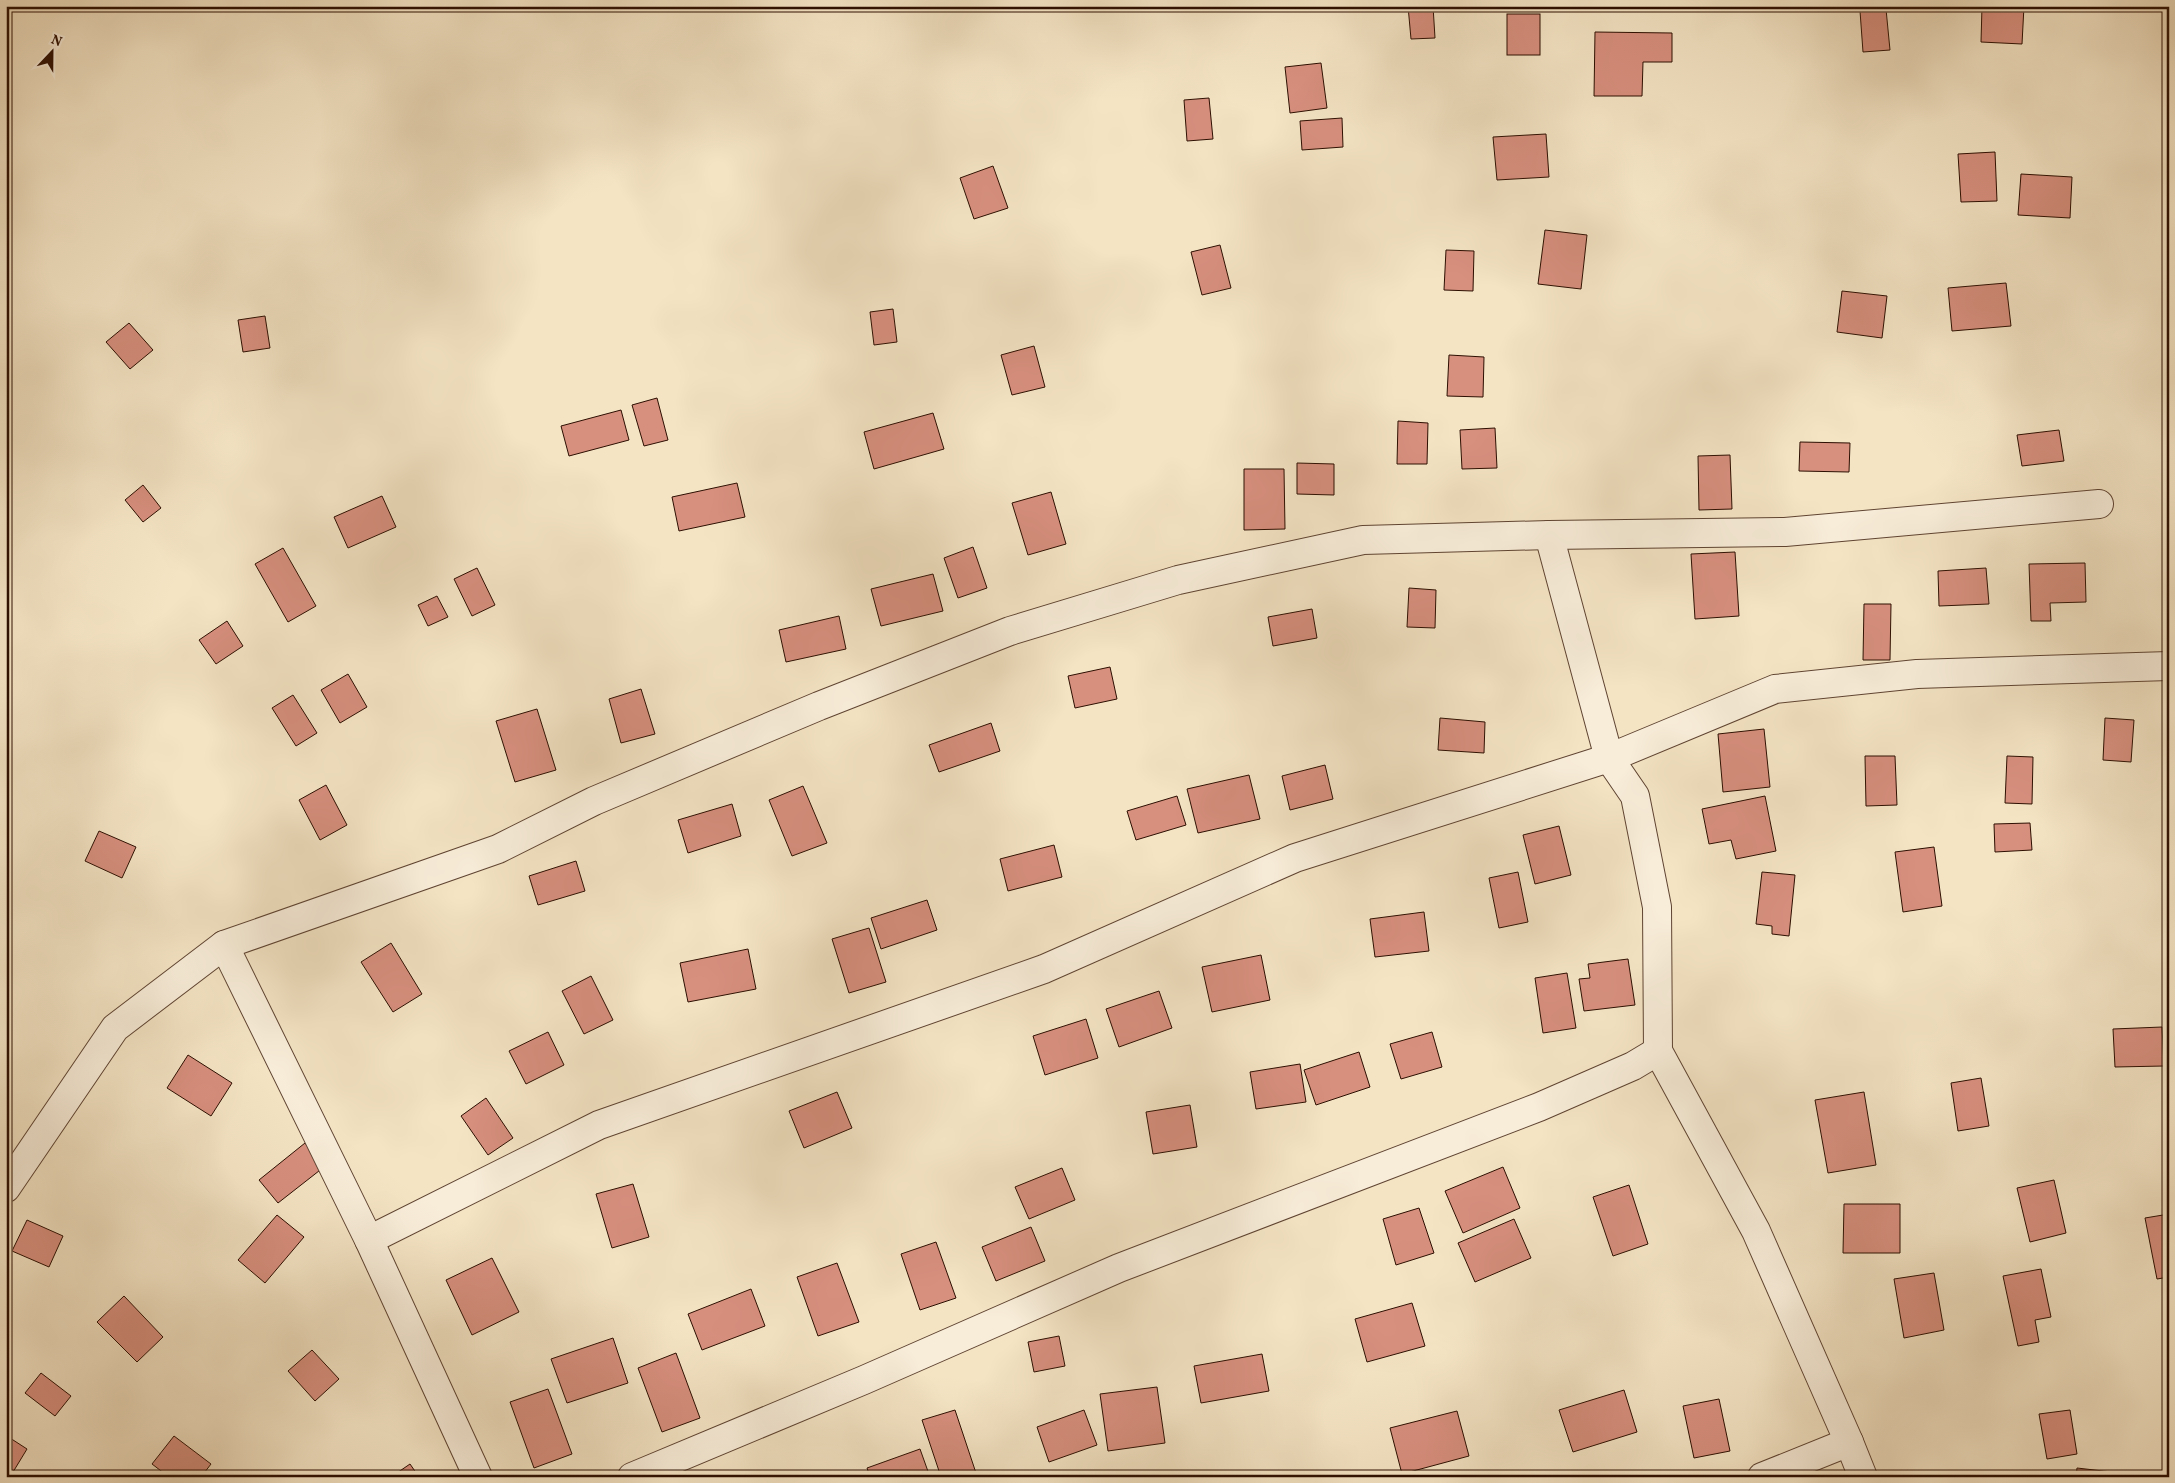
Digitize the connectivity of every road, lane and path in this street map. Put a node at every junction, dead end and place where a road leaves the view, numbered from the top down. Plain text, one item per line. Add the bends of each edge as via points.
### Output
1 (2100, 504) dead end
2 (1549, 535) junction
3 (2169, 666) edge
4 (1609, 758) junction
5 (224, 945) junction
6 (1658, 1051) junction
7 (6, 1188) edge
8 (369, 1240) junction
9 (1849, 1442) junction
10 (478, 1477) edge
11 (632, 1477) edge
12 (1762, 1477) edge
13 (1863, 1477) edge

1 - 2 street via 1786,532
2 - 4 street
2 - 5 street via 1363,540 1178,580 1029,626 810,710 594,801 498,849
3 - 4 street via 1917,674 1775,689
4 - 6 street via 1634,796 1657,907
4 - 8 street via 1295,858 1044,968 599,1126
5 - 7 street via 115,1028
5 - 8 street
6 - 9 street via 1756,1231
6 - 11 street via 1633,1066 1539,1107 1119,1268
8 - 10 street
9 - 12 street
9 - 13 street

